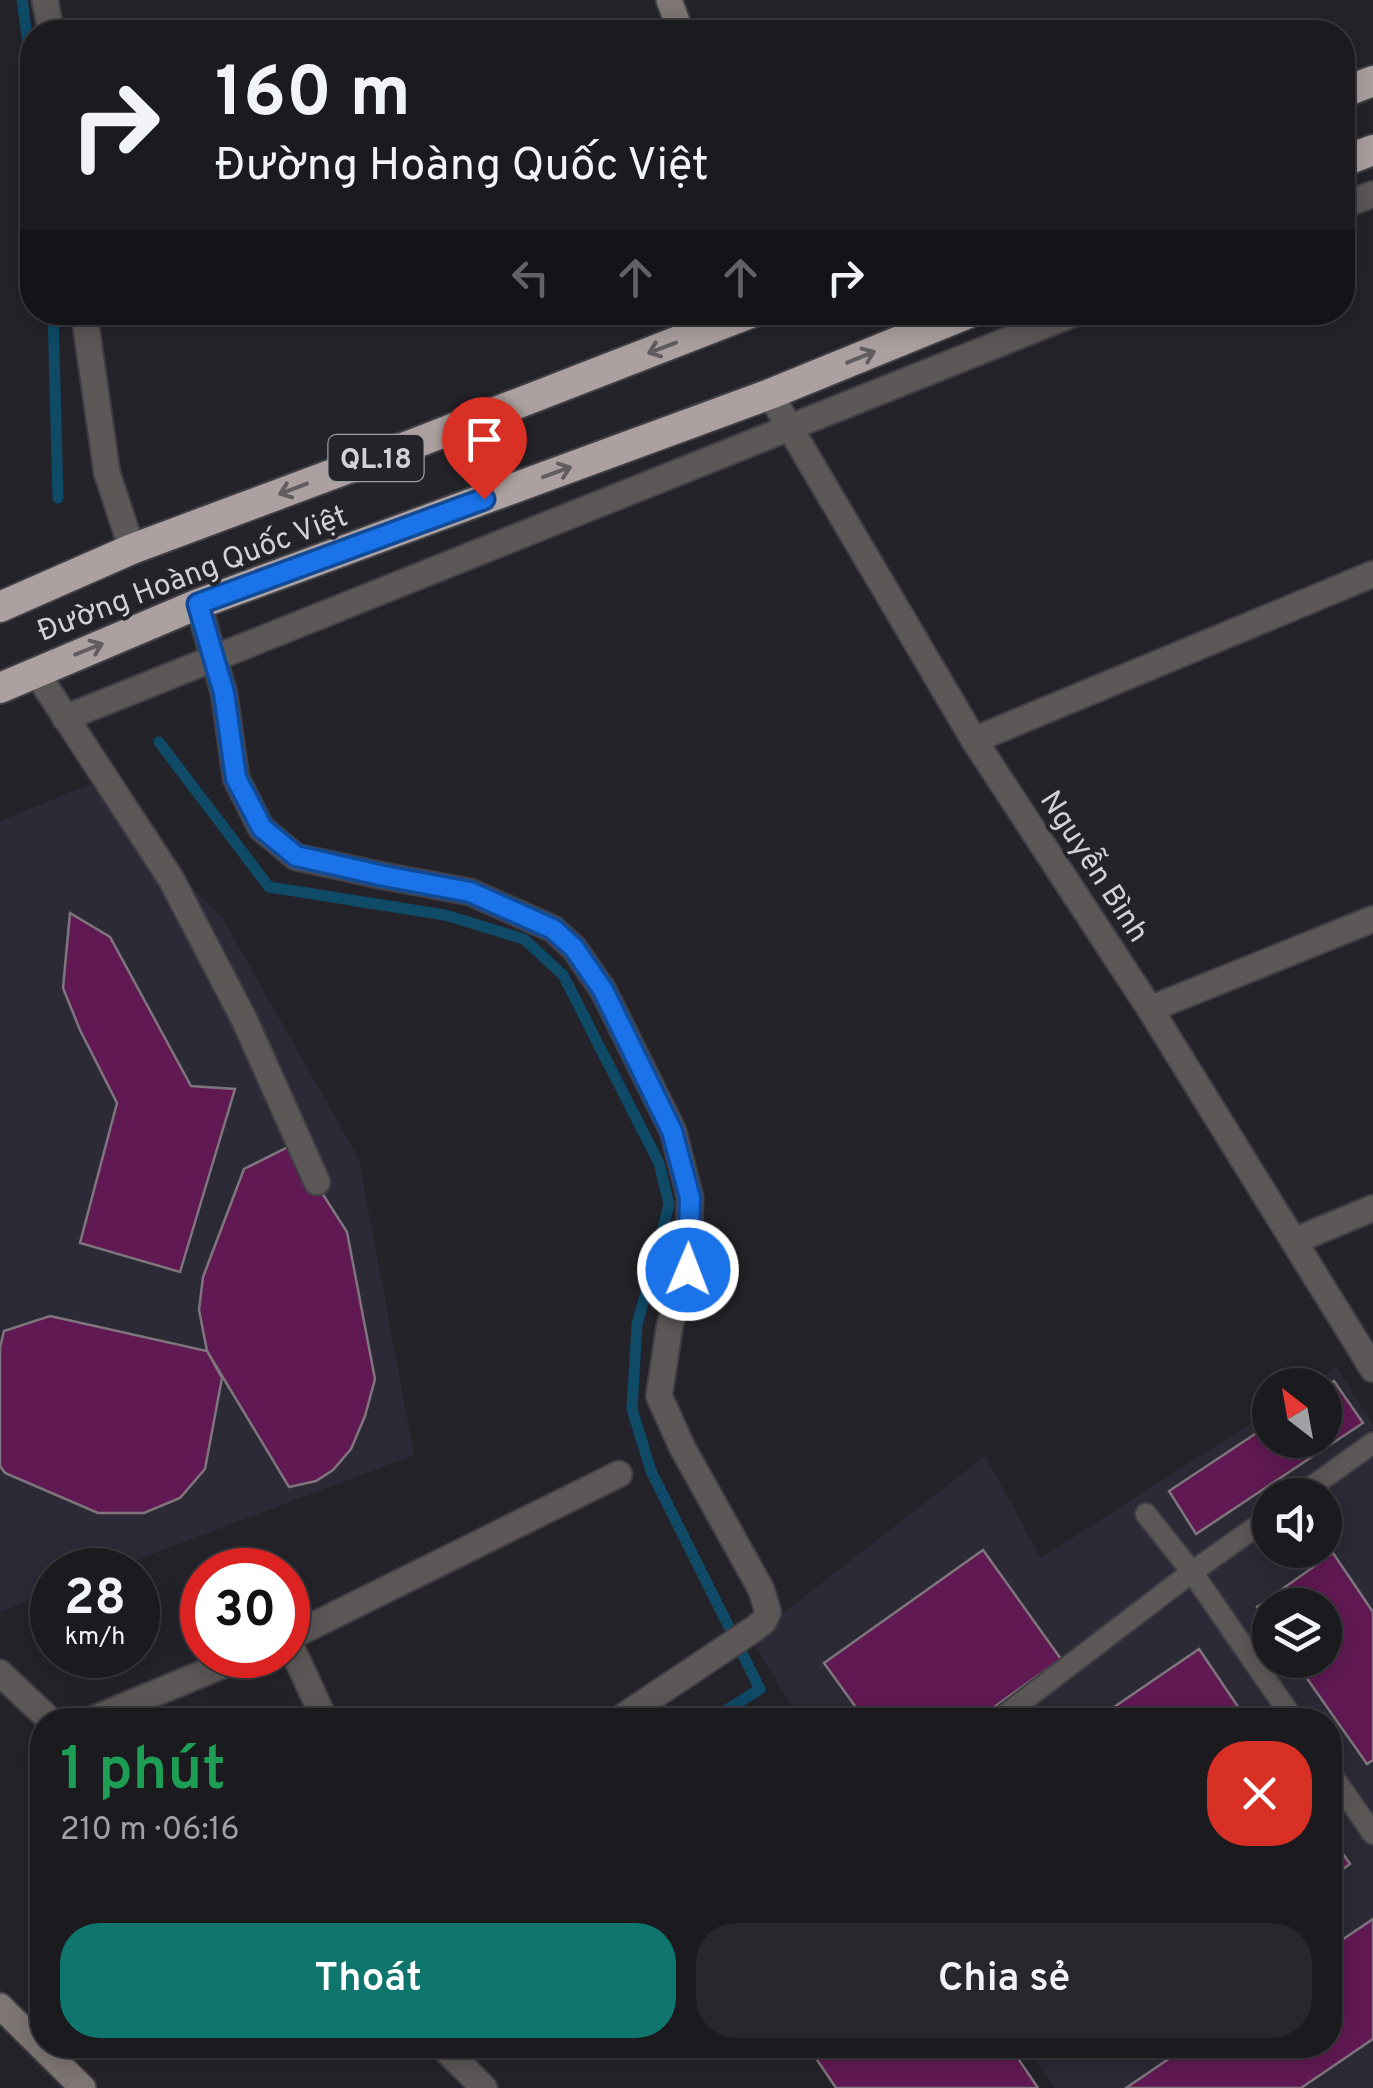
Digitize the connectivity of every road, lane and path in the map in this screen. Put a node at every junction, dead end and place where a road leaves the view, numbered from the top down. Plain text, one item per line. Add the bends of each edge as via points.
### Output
1 (86, 325) edge
2 (719, 325) edge
3 (939, 325) edge
4 (1046, 325) edge
5 (770, 394) junction
6 (790, 428) junction
7 (132, 549) junction
8 (1373, 574) edge
9 (198, 604) junction
10 (0, 607) edge
11 (214, 659) junction
12 (36, 672) junction
13 (0, 688) edge
14 (65, 718) junction
15 (974, 740) junction
16 (1373, 919) edge
17 (1150, 1009) junction
18 (316, 1182) dead end
19 (1373, 1208) edge
20 (1294, 1240) junction
21 (1373, 1369) edge
22 (1373, 1443) edge
23 (619, 1474) dead end
24 (1324, 1478) edge
25 (1146, 1514) dead end
26 (1252, 1529) edge
27 (1192, 1572) junction
28 (310, 1628) edge
29 (0, 1673) edge
30 (192, 1678) edge
31 (306, 1678) edge
32 (37, 1708) edge
33 (120, 1708) edge
34 (320, 1708) edge
35 (636, 1708) edge
36 (1014, 1708) edge
37 (1286, 1708) edge
38 (1342, 1789) edge
39 (1373, 1834) edge
40 (0, 2006) edge
41 (30, 2036) edge
42 (53, 2058) edge
43 (454, 2058) edge
44 (83, 2088) edge
45 (484, 2088) edge

1 - 7 street via 107,473
2 -> 7 highway, Đường Hoàng Quốc Việt / QL.18
5 -> 3 highway, Đường Hoàng Quốc Việt / QL.18
4 - 6 street
5 - 6 street, Nguyễn Bình
9 -> 5 highway, Đường Hoàng Quốc Việt / QL.18
6 - 11 street
6 - 15 street, Nguyễn Bình
7 - 10 highway, Đường Hoàng Quốc Việt / QL.18
8 - 15 street
9 - 11 street
12 -> 9 highway, Đường Hoàng Quốc Việt / QL.18
11 - 14 street
11 - 35 street via 236,778 262,828 296,856 470,892 553,929 603,990 672,1131 690,1198 688,1270 670,1324 659,1396 768,1612 754,1629
12 - 13 highway, Đường Hoàng Quốc Việt / QL.18
12 - 14 street
14 - 18 street via 171,879
15 - 17 street, Nguyễn Bình
16 - 17 street
17 - 20 street, Nguyễn Bình
19 - 20 street
20 - 21 street, Nguyễn Bình
22 - 24 lane
23 - 28 street
25 - 27 lane
26 - 27 lane
27 - 36 lane
27 - 37 lane
29 - 32 street
30 - 33 street
31 - 34 street
38 - 39 lane
40 - 41 street
42 - 44 street
43 - 45 street

